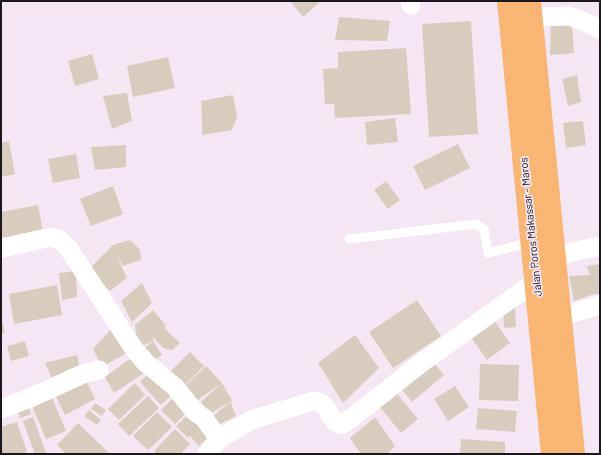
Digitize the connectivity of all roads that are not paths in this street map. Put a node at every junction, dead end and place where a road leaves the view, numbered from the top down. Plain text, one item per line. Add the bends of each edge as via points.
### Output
1 (508, 1) edge
2 (531, 9) edge
3 (600, 29) edge
4 (349, 239) dead end
5 (600, 246) edge
6 (1, 248) edge
7 (533, 251) junction
8 (555, 256) junction
9 (536, 281) junction
10 (600, 306) edge
11 (560, 317) junction
12 (99, 370) dead end
13 (1, 409) edge
14 (219, 439) junction
15 (207, 454) edge
16 (552, 454) edge
17 (574, 454) edge

1 - 7 highway, Jalan Poros Makassar - Maros
2 - 3 street via 569,16
2 - 8 highway, Jalan Poros Makassar - Maros
4 - 7 lane via 476,224 484,229 488,253
5 - 8 street
6 - 14 street via 52,237 60,240 134,349 145,362 175,387 195,412 204,418
7 - 8 street
7 - 9 highway, Jalan Poros Makassar - Maros
8 - 11 highway, Jalan Poros Makassar - Maros
9 - 14 street via 420,364 342,425 336,423 323,404 313,401 251,420
9 - 16 highway, Jalan Poros Makassar - Maros
10 - 11 street
11 - 17 highway, Jalan Poros Makassar - Maros
12 - 13 street
14 - 15 street

